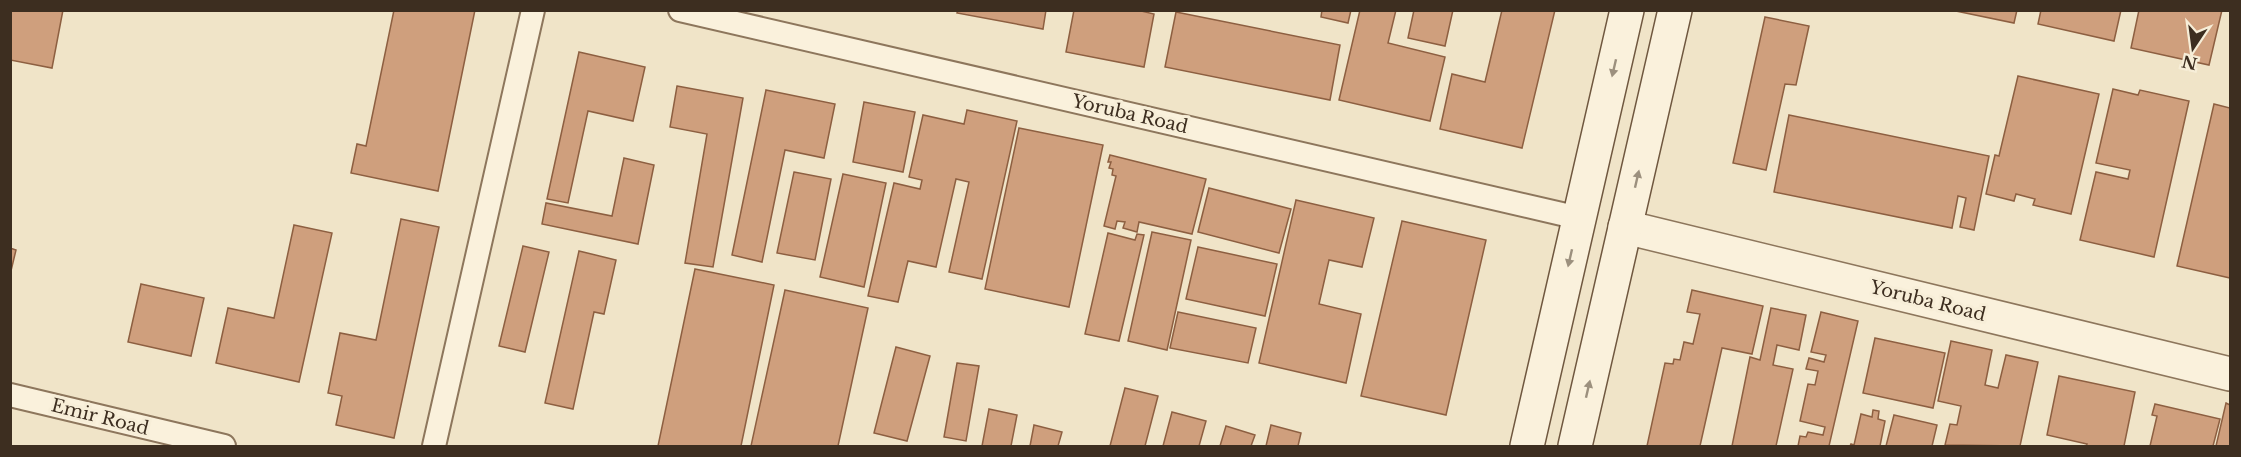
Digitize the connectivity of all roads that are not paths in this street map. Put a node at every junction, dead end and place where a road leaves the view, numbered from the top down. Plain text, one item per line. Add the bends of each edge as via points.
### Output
1 (533, 10) edge
2 (680, 10) edge
3 (1627, 10) edge
4 (1676, 10) edge
5 (1579, 218) junction
6 (1625, 227) junction
7 (2230, 374) edge
8 (10, 395) edge
9 (224, 447) edge
10 (434, 447) edge
11 (1527, 447) edge
12 (1575, 447) edge

1 - 10 lane
2 - 5 lane, Yoruba Road
3 -> 5 main road
6 -> 4 main road
5 -> 11 main road
6 - 7 main road, Yoruba Road
12 -> 6 main road
8 - 9 lane, Emir Road

